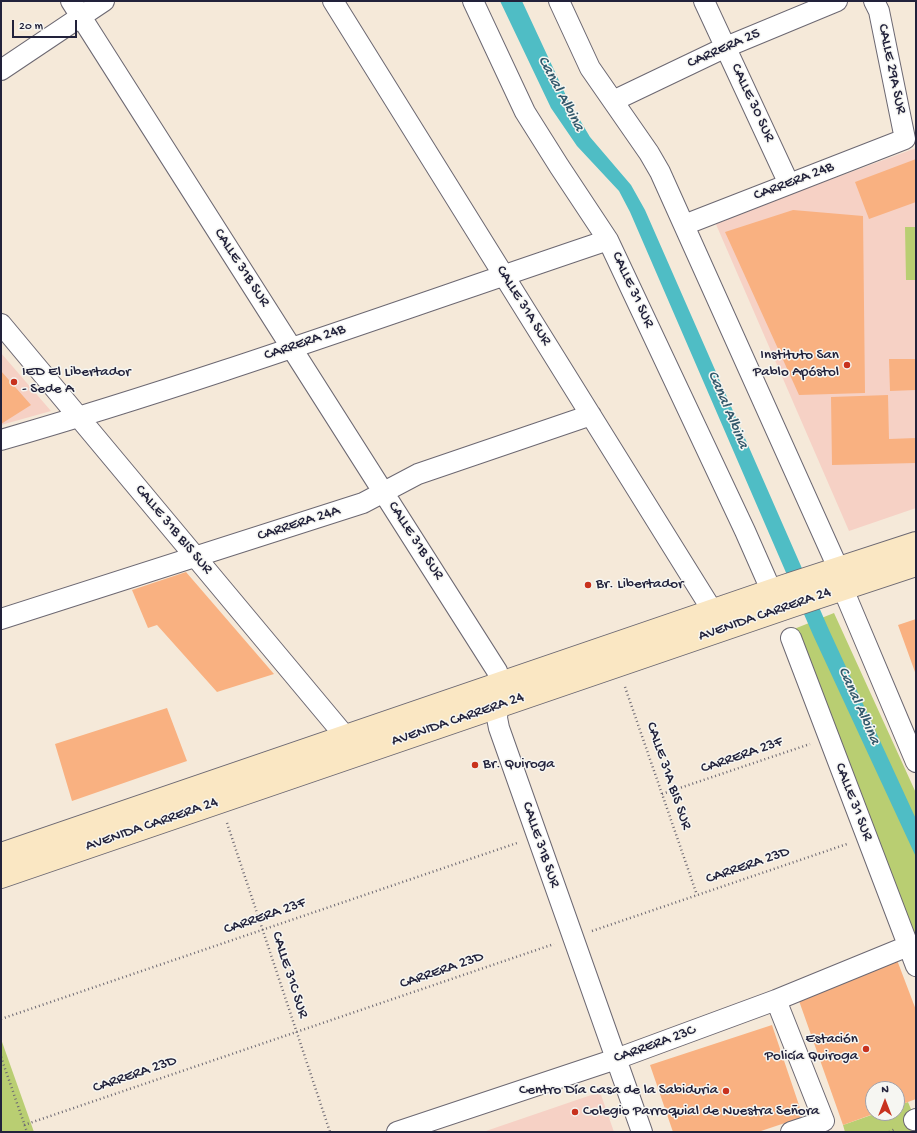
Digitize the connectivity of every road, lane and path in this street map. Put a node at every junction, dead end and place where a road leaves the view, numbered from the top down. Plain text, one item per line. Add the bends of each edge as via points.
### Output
1 (104, 1) edge
2 (334, 1) edge
3 (473, 1) edge
4 (558, 1) edge
5 (704, 1) edge
6 (837, 1) edge
7 (874, 1) edge
8 (76, 9) edge
9 (726, 47) junction
10 (1, 70) edge
11 (613, 102) junction
12 (905, 138) joint
13 (789, 184) junction
14 (684, 225) junction
15 (608, 240) junction
16 (504, 275) junction
17 (1, 324) edge
18 (292, 347) junction
19 (591, 415) junction
20 (79, 417) junction
21 (1, 440) edge
22 (384, 492) junction
23 (916, 543) edge
24 (196, 557) junction
25 (916, 565) edge
26 (838, 568) junction
27 (778, 588) junction
28 (844, 589) junction
29 (712, 610) junction
30 (1, 619) edge
31 (791, 638) dead end
32 (618, 665) junction
33 (500, 683) junction
34 (498, 707) junction
35 (345, 736) junction
36 (828, 738) junction
37 (916, 762) edge
38 (662, 794) junction
39 (220, 802) junction
40 (537, 836) junction
41 (866, 837) junction
42 (1, 854) edge
43 (1, 877) edge
44 (697, 895) junction
45 (263, 930) junction
46 (573, 938) junction
47 (908, 946) junction
48 (916, 966) edge
49 (776, 1000) junction
50 (1, 1019) edge
51 (297, 1032) junction
52 (1, 1057) edge
53 (616, 1059) junction
54 (24, 1125) junction
55 (27, 1132) edge
56 (330, 1132) edge
57 (397, 1132) edge
58 (642, 1132) edge
59 (791, 1132) edge

1 - 8 street
2 - 16 street, CALLE 31A SUR
3 - 15 street, CALLE 31 SUR via 525,112
4 - 11 street via 590,68
5 - 9 street, CALLE 30 SUR
6 - 9 street, CARRERA 25
7 - 12 street, CALLE 29A SUR via 879,11
8 - 10 street
8 - 18 street, CALLE 31B SUR
9 - 11 street, CARRERA 25
9 - 13 street, CALLE 30 SUR
11 - 14 street via 649,152
12 - 13 street, CARRERA 24B
13 - 14 street, CARRERA 24B
14 - 26 street
15 - 16 street, CARRERA 24B
15 - 27 street, CALLE 31 SUR via 745,531
16 - 18 street, CARRERA 24B
16 - 19 street, CALLE 31A SUR
17 - 20 street, CALLE 31B BIS SUR
18 - 20 street, CARRERA 24B
18 - 22 street, CALLE 31B SUR
19 - 22 street, CARRERA 24A via 418,474
19 - 29 street, CALLE 31A SUR
20 - 21 street, CARRERA 24B
20 - 24 street, CALLE 31B BIS SUR
22 - 24 street, CARRERA 24A via 364,503
22 - 33 street, CALLE 31B SUR via 493,662
23 - 26 main road, AVENIDA CARRERA 24
24 - 30 street, CARRERA 24A
24 - 35 street, CALLE 31B BIS SUR
25 - 28 main road, AVENIDA CARRERA 24
26 - 27 main road, AVENIDA CARRERA 24
27 - 29 main road, AVENIDA CARRERA 24
28 - 32 main road, AVENIDA CARRERA 24
28 - 37 street
29 - 33 main road, AVENIDA CARRERA 24
31 - 36 street, CALLE 31 SUR
32 - 34 main road, AVENIDA CARRERA 24
32 - 38 path, CALLE 31A BIS SUR
33 - 34 street, CALLE 31B SUR
33 - 35 main road, AVENIDA CARRERA 24
34 - 39 main road, AVENIDA CARRERA 24
34 - 40 street, CALLE 31B SUR via 499,728
35 - 42 main road, AVENIDA CARRERA 24
36 - 38 path, CARRERA 23F
36 - 41 street, CALLE 31 SUR
38 - 44 path, CALLE 31A BIS SUR
39 - 43 main road, AVENIDA CARRERA 24
39 - 45 path, CALLE 31C SUR
40 - 45 path, CARRERA 23F
40 - 46 street, CALLE 31B SUR
41 - 44 path, CARRERA 23D
41 - 47 street, CALLE 31 SUR
44 - 46 path, CARRERA 23D
45 - 50 path, CARRERA 23F
45 - 51 path, CALLE 31C SUR
46 - 51 path, CARRERA 23D
46 - 53 street, CALLE 31B SUR
47 - 48 street, CALLE 31 SUR
47 - 49 street, CARRERA 23C
49 - 53 street, CARRERA 23C
49 - 59 street via 824,1121
51 - 54 path, CARRERA 23D
51 - 56 path, CALLE 31C SUR
52 - 54 path
53 - 57 street, CARRERA 23C
53 - 58 street, CALLE 31B SUR
54 - 55 path

